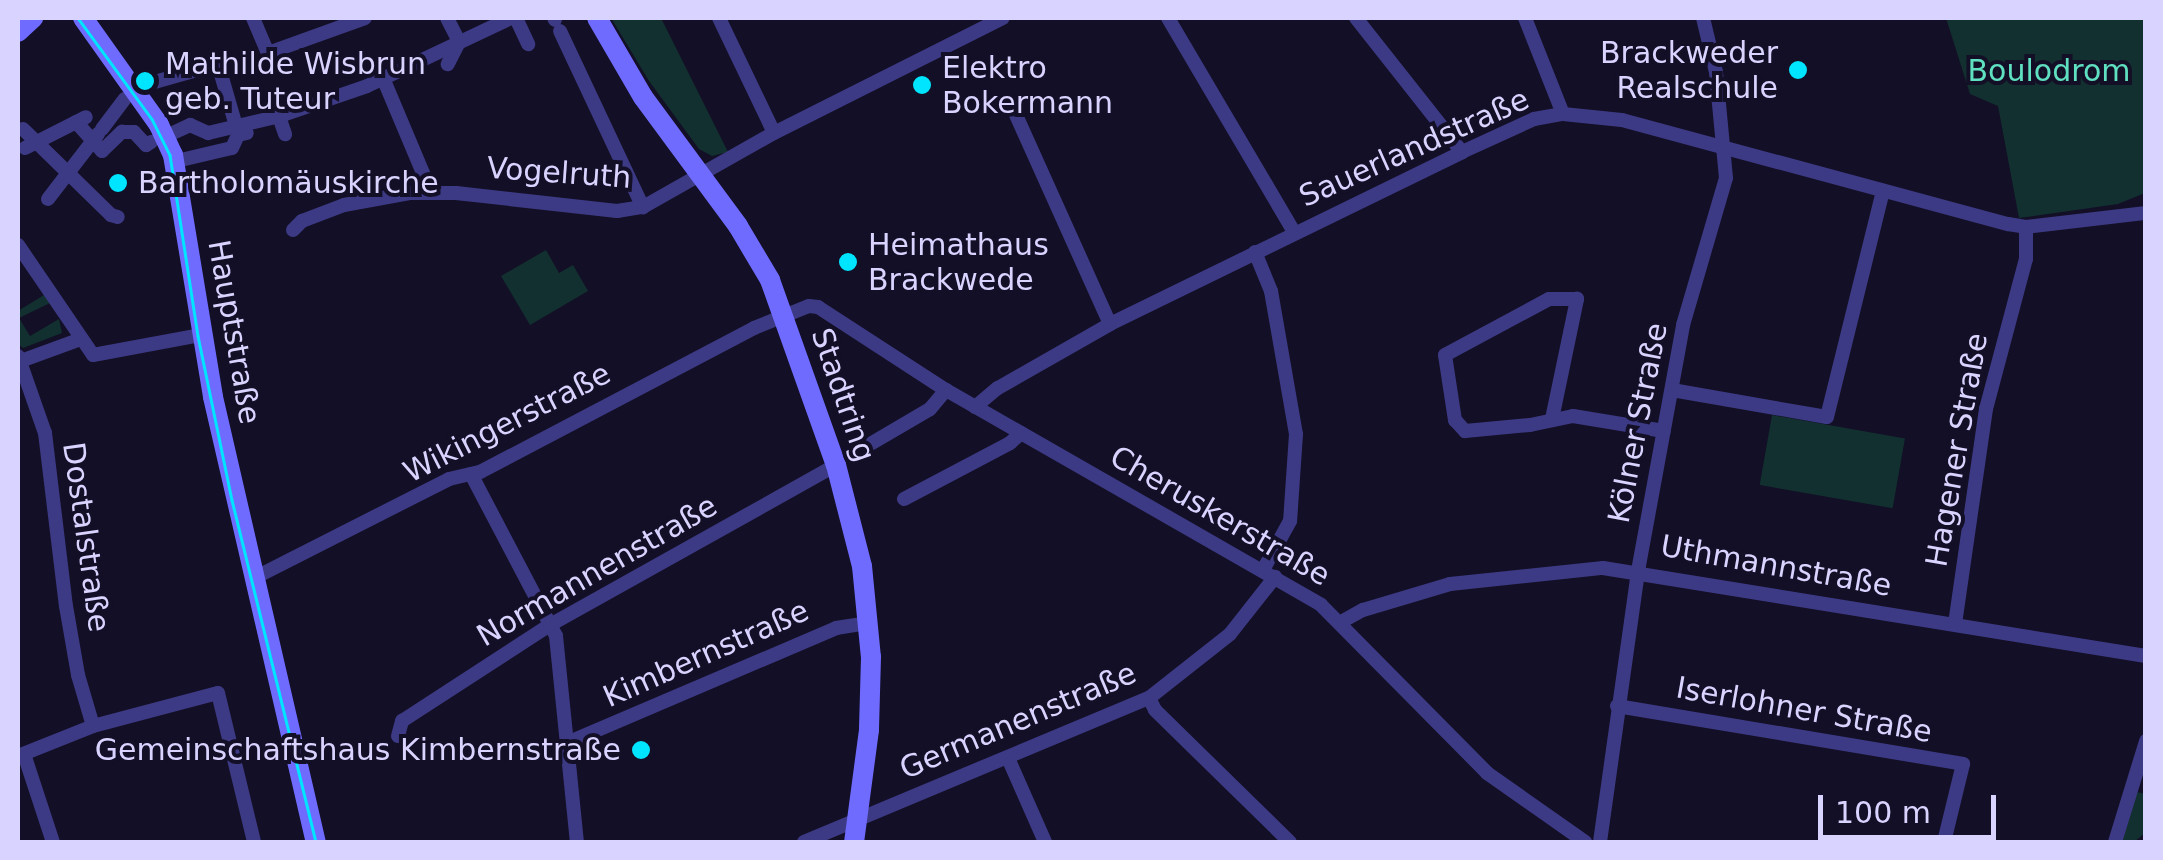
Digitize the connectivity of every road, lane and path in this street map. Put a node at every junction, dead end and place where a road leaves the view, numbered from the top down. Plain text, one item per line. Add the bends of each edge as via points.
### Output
1 (33, 18) edge
2 (83, 18) edge
3 (253, 18) edge
4 (366, 18) edge
5 (447, 18) edge
6 (514, 18) edge
7 (597, 18) edge
8 (722, 18) edge
9 (1003, 18) edge
10 (1168, 18) edge
11 (1356, 18) edge
12 (1526, 18) edge
13 (1703, 18) edge
14 (556, 23) edge
15 (18, 32) edge
16 (459, 42) junction
17 (528, 44) dead end
18 (403, 65) junction
19 (144, 85) dead end
20 (1012, 106) dead end
21 (1563, 114) junction
22 (85, 118) junction
23 (263, 126) junction
24 (23, 129) dead end
25 (175, 132) dead end
26 (774, 133) junction
27 (97, 135) junction
28 (152, 142) dead end
29 (31, 145) junction
30 (1725, 149) junction
31 (1462, 152) junction
32 (184, 160) dead end
33 (68, 173) junction
34 (702, 177) junction
35 (1884, 190) junction
36 (431, 192) junction
37 (48, 199) dead end
38 (643, 207) junction
39 (2146, 214) edge
40 (118, 216) dead end
41 (2026, 227) junction
42 (293, 230) dead end
43 (1294, 232) junction
44 (18, 245) edge
45 (1255, 252) junction
46 (784, 315) junction
47 (1110, 324) junction
48 (200, 335) junction
49 (81, 339) junction
50 (18, 359) edge
51 (946, 390) junction
52 (1672, 390) junction
53 (976, 407) junction
54 (1552, 419) junction
55 (1664, 431) junction
56 (1021, 432) junction
57 (872, 443) dead end
58 (836, 465) junction
59 (471, 474) junction
60 (904, 499) dead end
61 (1638, 571) junction
62 (1269, 574) junction
63 (254, 578) junction
64 (1341, 622) junction
65 (869, 623) junction
66 (1955, 624) junction
67 (550, 625) junction
68 (2146, 656) edge
69 (280, 678) junction
70 (1149, 698) junction
71 (1616, 706) junction
72 (93, 726) junction
73 (398, 736) dead end
74 (2146, 741) edge
75 (567, 743) junction
76 (20, 755) edge
77 (1008, 758) junction
78 (857, 818) junction
79 (53, 842) edge
80 (254, 842) edge
81 (316, 842) edge
82 (331, 842) edge
83 (577, 842) edge
84 (804, 842) edge
85 (854, 842) edge
86 (1046, 842) edge
87 (1290, 842) edge
88 (1585, 842) edge
89 (1600, 842) edge
90 (1944, 842) edge
91 (2115, 842) edge

1 - 15 street
2 - 48 street, Hauptstraße via 173,154
3 - 4 street via 270,53
5 - 16 street
6 - 16 street
6 - 17 street
7 - 34 street, Stadtring
8 - 26 street
9 - 26 street, Vogelruth
10 - 43 street
11 - 31 street
12 - 21 street
13 - 30 street, Kölner Straße
14 - 38 street
16 - 18 street
16 - 18 street via 444,66
18 - 23 street
18 - 36 street
19 - 23 street via 218,64
20 - 47 street
21 - 30 street, Sauerlandstraße via 1622,120
21 - 31 street, Sauerlandstraße via 1534,119
22 - 27 street
22 - 27 street via 125,99
22 - 29 street
23 - 25 street via 208,133 190,125
23 - 32 street via 232,148
24 - 29 street
26 - 34 street, Vogelruth
27 - 28 street via 102,151 128,131
27 - 33 street
29 - 33 street
30 - 35 street, Sauerlandstraße
30 - 52 street, Kölner Straße via 1724,190
31 - 43 street, Sauerlandstraße
33 - 37 street
33 - 40 street
34 - 38 street, Vogelruth
34 - 46 street, Stadtring via 770,280
35 - 41 street, Sauerlandstraße
35 - 52 street via 1827,416
36 - 38 street, Vogelruth via 617,211
36 - 42 street, Vogelruth via 356,201
39 - 41 street, Sauerlandstraße
41 - 66 street, Hagener Straße via 2026,259 1986,409
43 - 45 street, Sauerlandstraße
44 - 49 street
45 - 47 street, Sauerlandstraße
45 - 62 street, Germanenstraße via 1271,291 1296,434 1290,520
46 - 51 street, Cheruskerstraße via 809,306 827,311
46 - 58 street, Stadtring
46 - 59 street, Wikingerstraße
47 - 53 street, Sauerlandstraße
48 - 49 street via 93,356
48 - 63 street, Hauptstraße
49 - 50 street
50 - 72 street, Dostalstraße via 45,433 66,606
51 - 53 street, Cheruskerstraße
51 - 57 street via 930,409
52 - 55 street, Kölner Straße
53 - 56 street, Cheruskerstraße
54 - 54 street via 1458,427 1445,354 1549,299 1577,299
54 - 55 street via 1586,417
55 - 61 street, Kölner Straße
56 - 60 street
56 - 62 street, Cheruskerstraße
58 - 65 street, Stadtring
58 - 67 street, Normannenstraße
59 - 63 street, Wikingerstraße
59 - 67 street
61 - 64 street, Uthmannstraße via 1603,568 1450,584
61 - 66 street, Uthmannstraße
61 - 71 street, Kölner Straße
62 - 64 street, Cheruskerstraße
62 - 70 street, Germanenstraße via 1218,646
63 - 69 street, Hauptstraße
64 - 88 street, Cheruskerstraße via 1477,765
65 - 75 street, Kimbernstraße via 836,628
65 - 78 street, Stadtring via 871,699
66 - 68 street, Uthmannstraße
67 - 73 street, Normannenstraße via 402,721
67 - 75 street
69 - 81 street, Hauptstraße
69 - 82 street, Hauptstraße
70 - 77 street, Germanenstraße
70 - 87 street
71 - 89 street, Kölner Straße
71 - 90 street, Iserlohner Straße via 1962,764
72 - 76 street
72 - 80 street via 218,693
74 - 91 street
75 - 83 street
76 - 79 street
77 - 78 street, Germanenstraße
77 - 86 street
78 - 84 street, Germanenstraße
78 - 85 street, Stadtring

